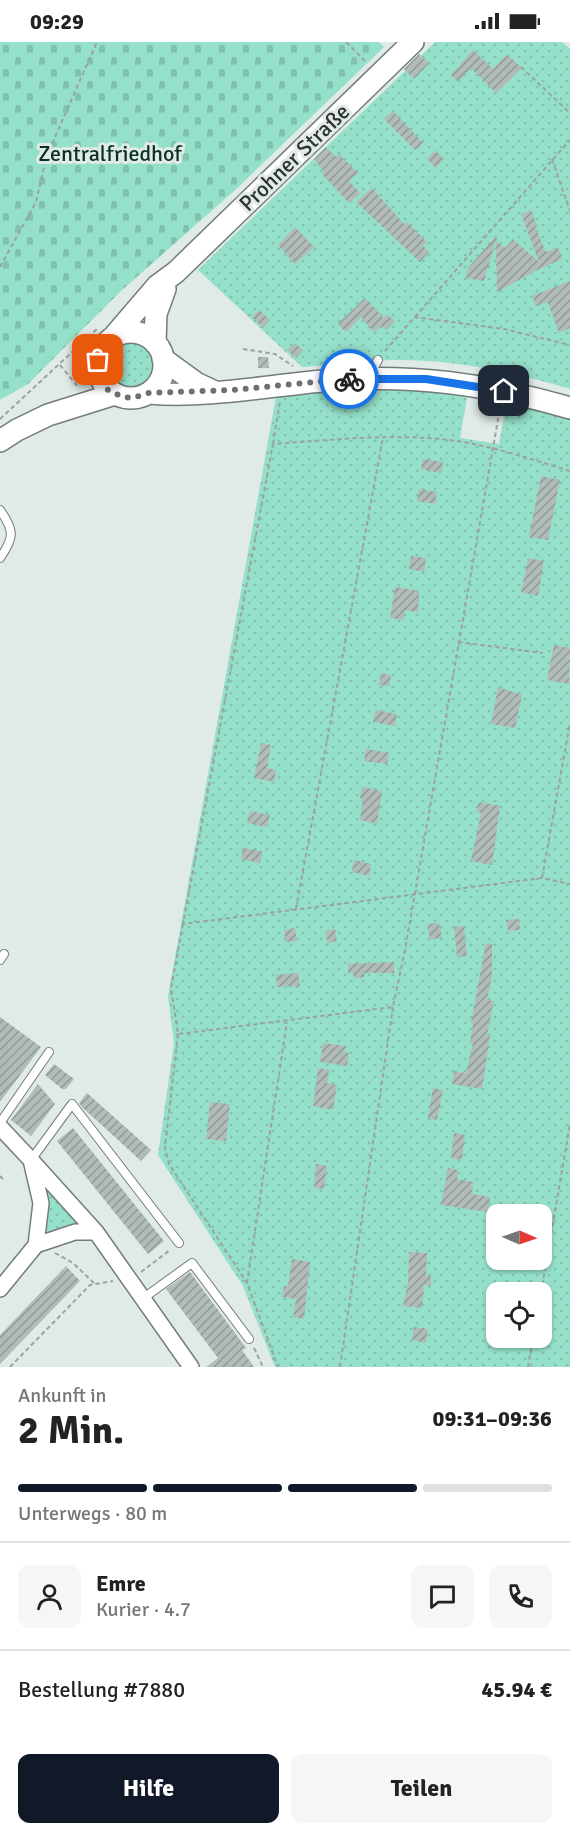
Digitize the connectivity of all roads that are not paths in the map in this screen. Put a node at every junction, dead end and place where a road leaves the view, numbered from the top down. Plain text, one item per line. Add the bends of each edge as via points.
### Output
1 (413, 42) edge
2 (176, 272) junction
3 (108, 331) junction
4 (159, 351) junction
5 (99, 376) junction
6 (213, 391) junction
7 (149, 393) junction
8 (115, 394) junction
9 (570, 408) edge
10 (48, 415) junction
11 (0, 441) edge
12 (0, 510) edge
13 (0, 558) edge
14 (49, 1052) dead end
15 (0, 1125) edge
16 (31, 1160) junction
17 (96, 1232) junction
18 (179, 1242) road end
19 (36, 1245) junction
20 (0, 1289) edge
21 (145, 1298) junction
22 (249, 1339) road end
23 (192, 1367) edge

1 - 2 main road, Prohner Straße
2 - 3 main road, Prohner Straße
2 - 4 main road, Prohner Straße via 160,298 154,325
3 - 4 main road via 141,333
3 - 5 main road via 100,353
4 - 6 main road via 196,383
4 - 7 main road via 159,381
5 - 8 main road
5 - 10 main road
6 - 7 main road
6 - 9 main road via 249,384 280,385 373,369 504,391
7 - 8 main road via 132,398
8 - 10 main road
10 - 11 main road
12 - 13 lane via 10,524 12,536
14 - 15 lane
15 - 16 street
16 - 17 street
16 - 18 lane via 72,1104
16 - 19 street via 41,1203
17 - 19 street via 75,1232
17 - 21 street
19 - 20 street
21 - 22 lane via 192,1263
21 - 23 street

